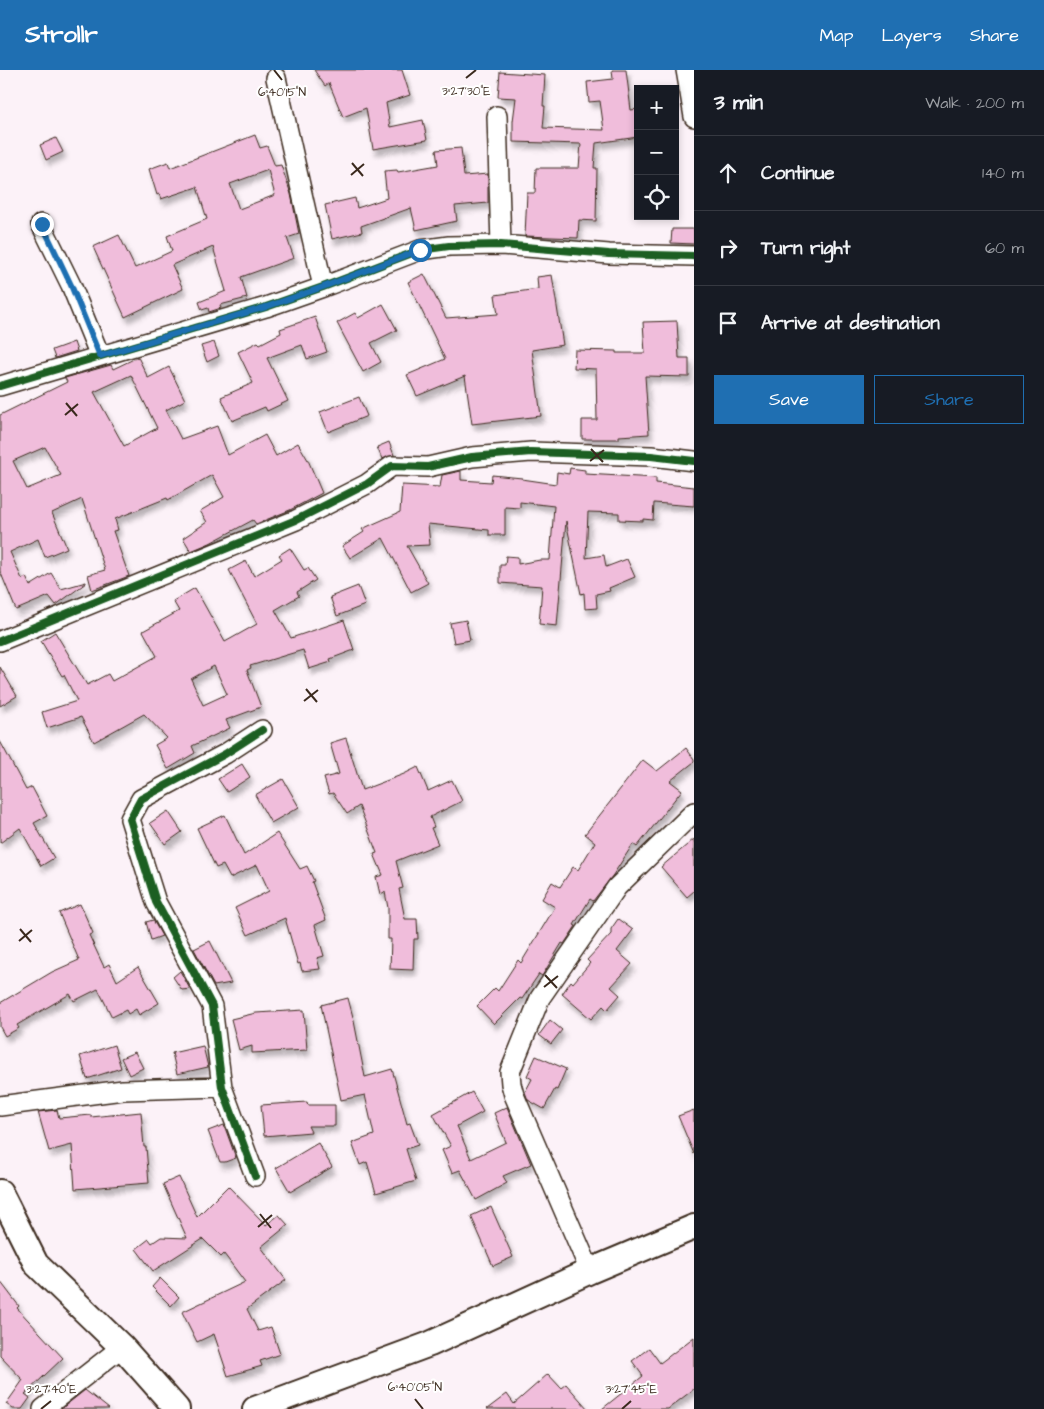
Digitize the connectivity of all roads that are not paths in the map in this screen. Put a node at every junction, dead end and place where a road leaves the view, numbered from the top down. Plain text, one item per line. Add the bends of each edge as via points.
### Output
1 (686, 70) edge
2 (276, 78) dead end
3 (497, 116) dead end
4 (694, 117) edge
5 (42, 224) dead end
6 (501, 245) junction
7 (694, 256) edge
8 (323, 287) junction
9 (100, 356) junction
10 (0, 386) edge
11 (694, 460) edge
12 (0, 641) edge
13 (262, 730) dead end
14 (694, 812) edge
15 (222, 1087) junction
16 (0, 1106) edge
17 (255, 1176) dead end
18 (0, 1192) edge
19 (694, 1227) edge
20 (590, 1271) junction
21 (122, 1347) junction
22 (43, 1409) edge
23 (177, 1409) edge
24 (255, 1409) edge

1 - 4 street
2 - 8 street
3 - 6 street
5 - 9 street
6 - 7 street via 609,254
6 - 8 street via 420,250
8 - 9 street
9 - 10 street
11 - 12 street via 531,452 472,457 428,467 392,466 367,484 296,520
13 - 15 street via 225,754 141,799 130,819 156,902 212,1006
14 - 20 street via 617,887 540,998 510,1072 514,1095
15 - 16 street via 123,1090
15 - 17 street
18 - 21 street via 36,1264
19 - 20 street
20 - 24 street via 430,1344
21 - 22 street
21 - 23 street

